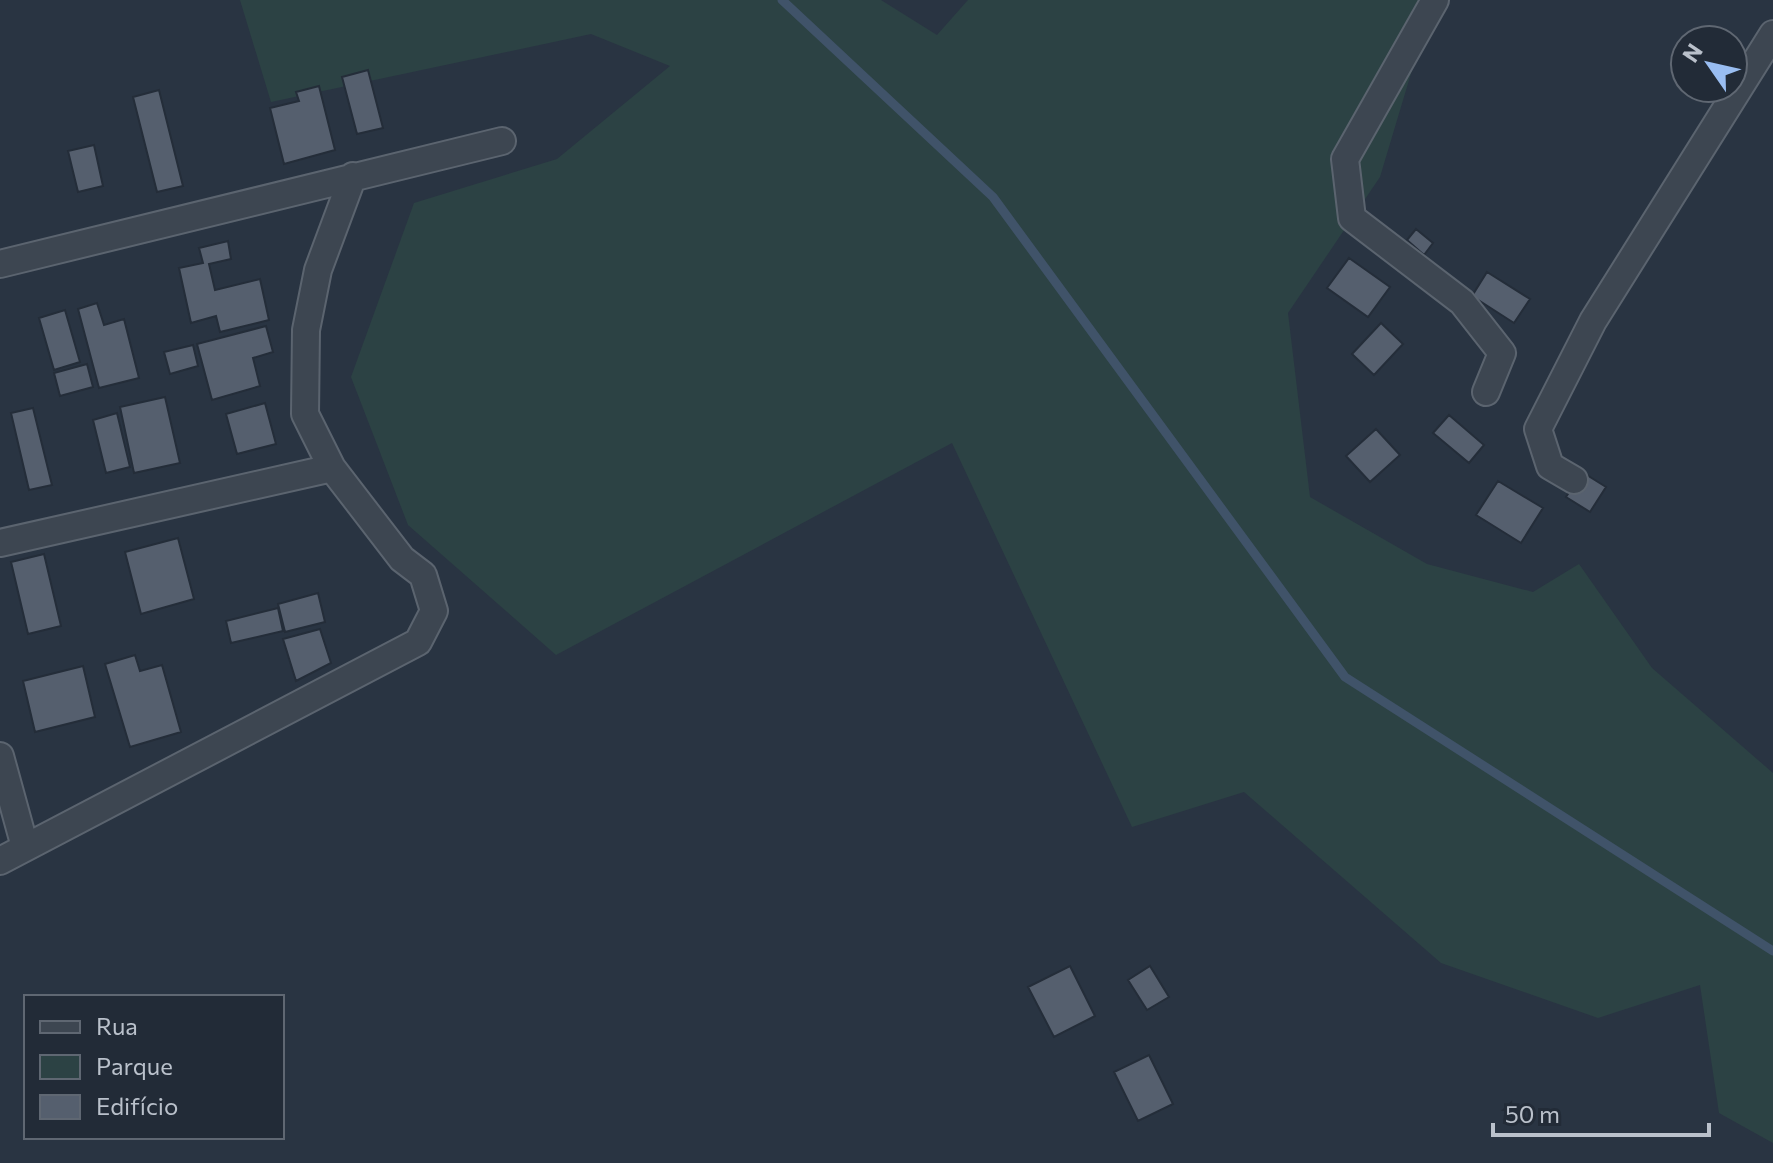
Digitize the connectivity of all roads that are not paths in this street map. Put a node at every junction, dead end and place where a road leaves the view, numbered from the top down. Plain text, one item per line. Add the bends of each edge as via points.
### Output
1 (1435, 0) edge
2 (1773, 34) edge
3 (502, 141) dead end
4 (353, 176) junction
5 (0, 264) edge
6 (1486, 392) dead end
7 (332, 468) junction
8 (1574, 480) dead end
9 (0, 543) edge
10 (0, 756) edge
11 (25, 847) junction
12 (0, 861) edge

1 - 6 street via 1345,159 1352,218 1462,302 1502,353
2 - 8 street via 1593,321 1538,429 1550,466
3 - 4 street
4 - 5 street
4 - 7 street via 318,270 306,330 305,414
7 - 9 street
7 - 11 street via 402,559 423,575 434,611 418,642
10 - 11 street
11 - 12 street

